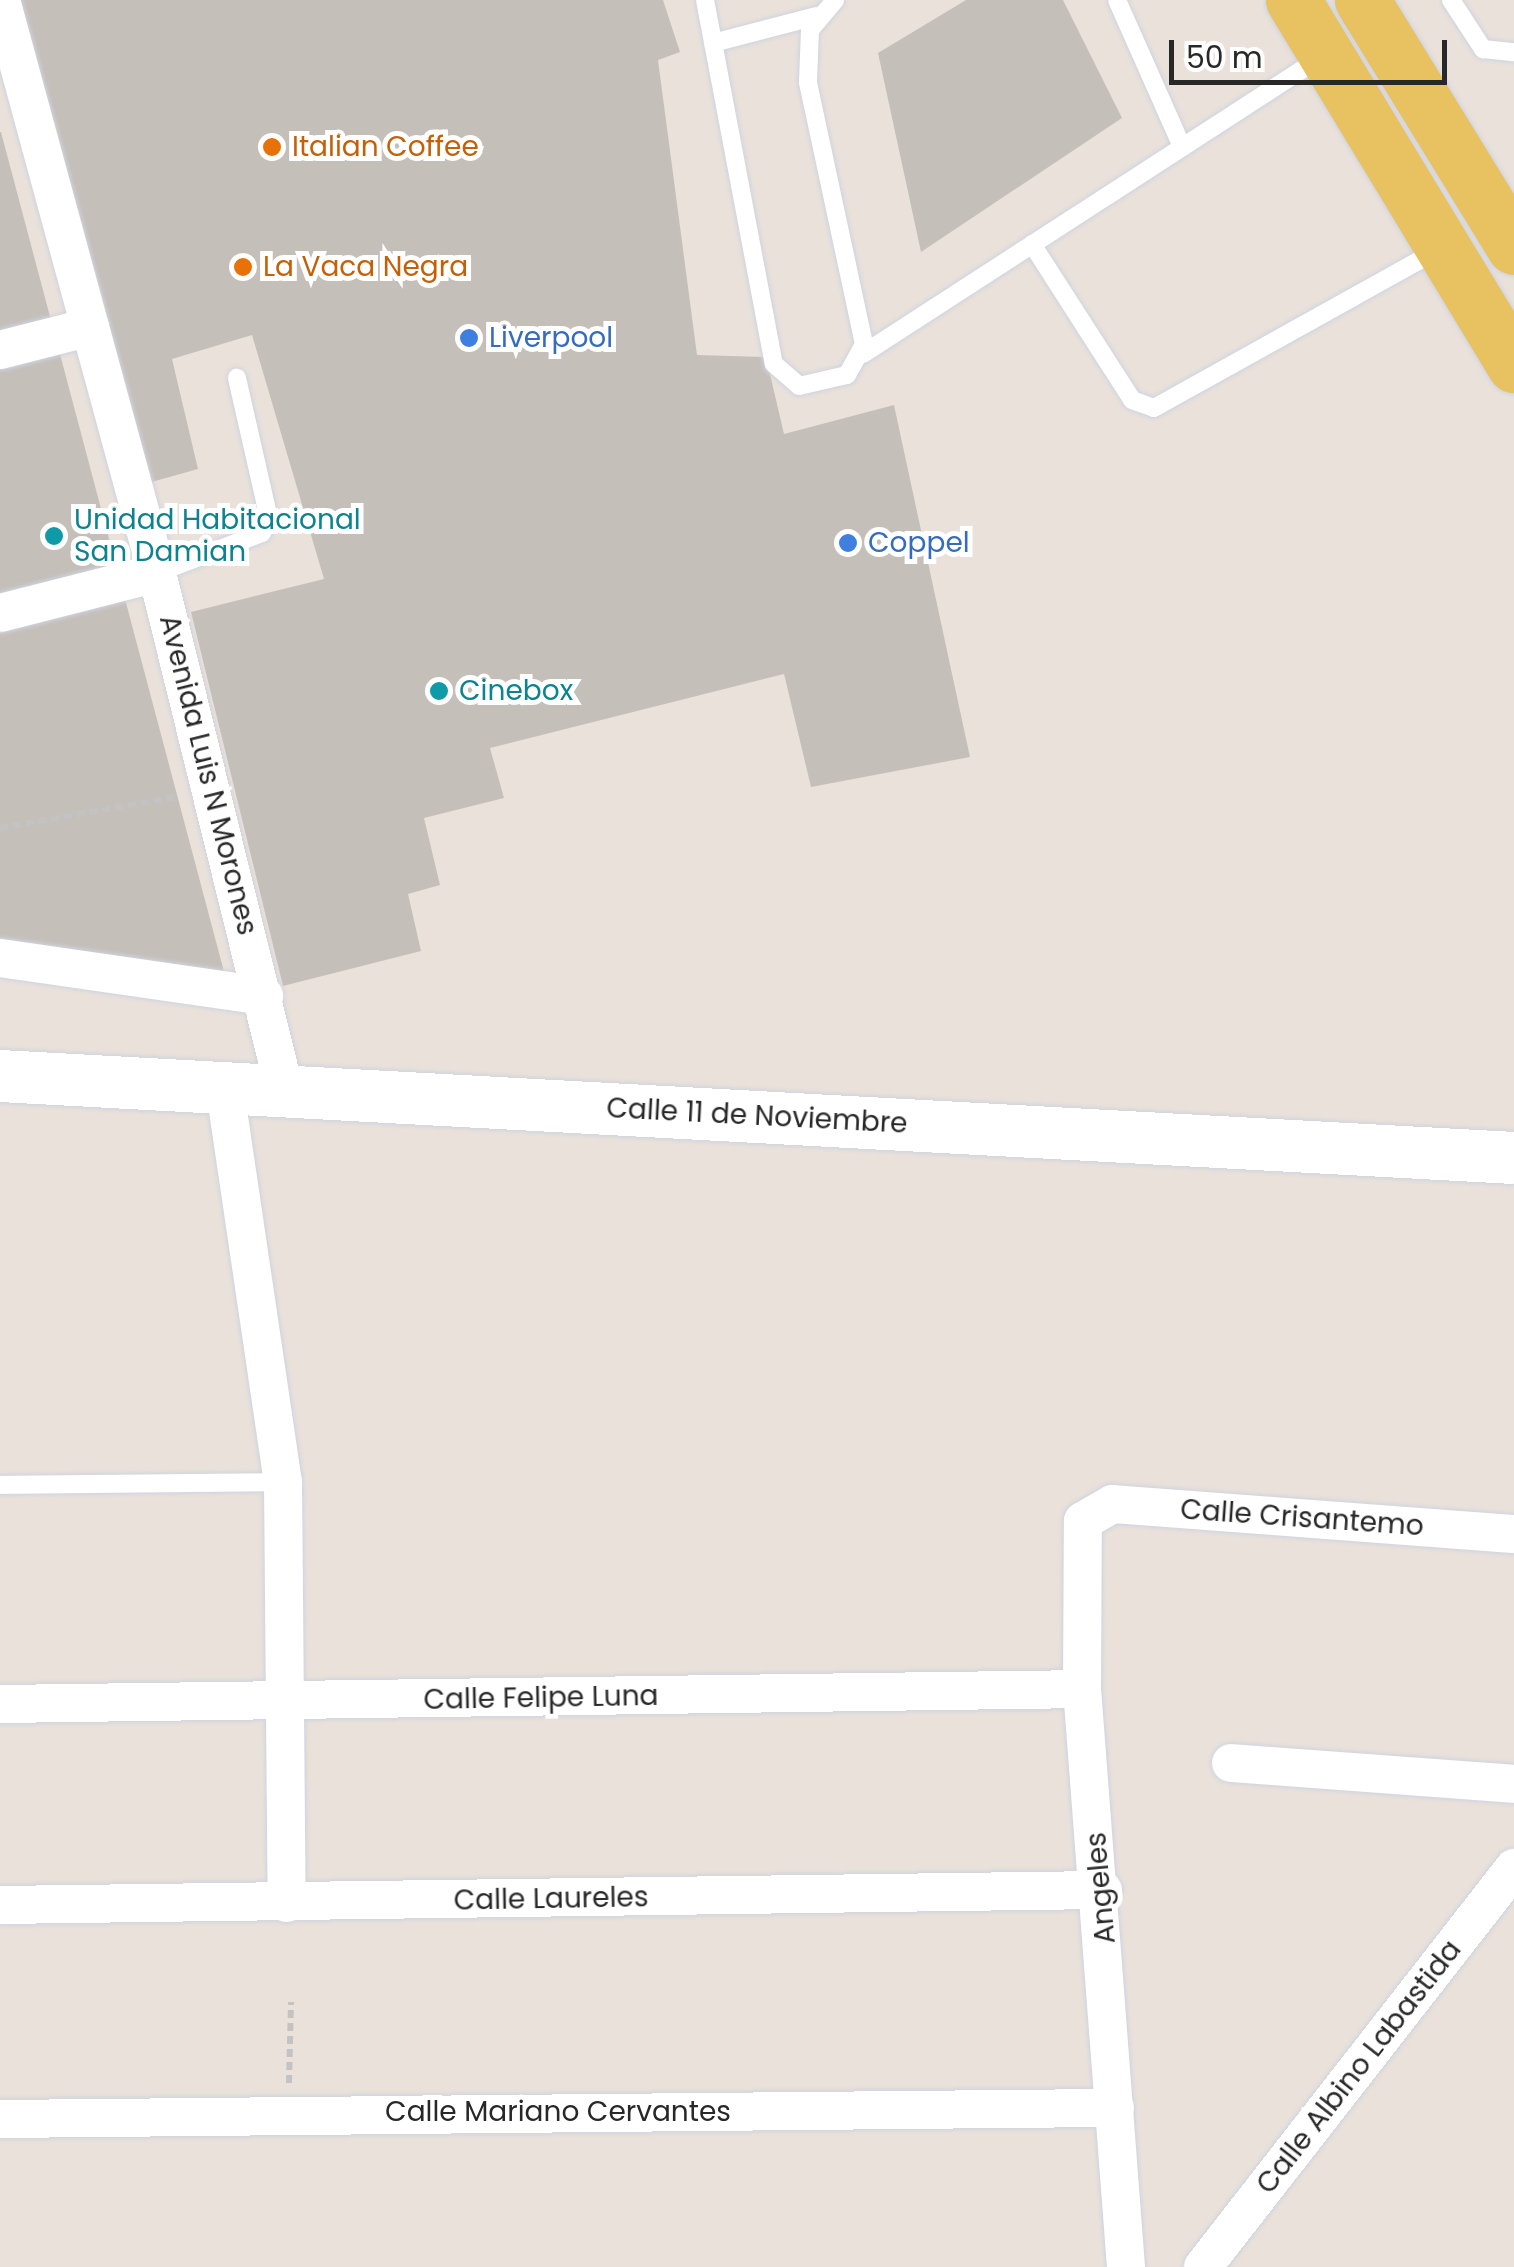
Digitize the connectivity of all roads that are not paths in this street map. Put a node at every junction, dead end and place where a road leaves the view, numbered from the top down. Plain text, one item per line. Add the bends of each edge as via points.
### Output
1 (1, 0) edge
2 (705, 0) edge
3 (835, 0) edge
4 (1116, 0) edge
5 (1293, 0) edge
6 (1362, 0) edge
7 (1451, 0) edge
8 (818, 16) junction
9 (713, 43) junction
10 (1514, 52) edge
11 (1325, 55) junction
12 (14, 106) edge
13 (1182, 147) junction
14 (1032, 244) junction
15 (1444, 246) junction
16 (1514, 247) edge
17 (90, 327) junction
18 (0, 350) edge
19 (862, 354) junction
20 (1514, 364) edge
21 (238, 378) dead end
22 (157, 573) junction
23 (0, 613) edge
24 (0, 957) edge
25 (264, 996) junction
26 (0, 1076) edge
27 (284, 1088) junction
28 (224, 1090) junction
29 (1514, 1158) edge
30 (283, 1482) junction
31 (0, 1485) edge
32 (1092, 1512) joint
33 (1514, 1534) edge
34 (1082, 1689) junction
35 (288, 1702) junction
36 (0, 1704) edge
37 (1232, 1763) dead end
38 (1514, 1784) edge
39 (1514, 1868) edge
40 (1103, 1890) junction
41 (286, 1903) junction
42 (0, 1906) edge
43 (1115, 2108) junction
44 (0, 2119) edge
45 (1126, 2267) edge
46 (1203, 2267) edge

1 - 12 street, Avenida Luis N Morones
2 - 9 lane
3 - 8 lane
4 - 13 lane
5 - 11 main road
6 - 16 main road
7 - 10 lane via 1483,49
8 - 9 lane
8 - 19 lane via 807,41 808,82
9 - 19 lane via 778,372 799,386 838,379
11 - 13 lane
11 - 15 main road
12 - 17 street, Avenida Luis N Morones
13 - 14 lane
14 - 15 lane via 1132,400 1154,408
14 - 19 lane
15 - 20 main road
17 - 18 street
17 - 22 street, Avenida Luis N Morones
21 - 22 lane via 269,519 262,533
22 - 23 street
22 - 25 street, Avenida Luis N Morones
24 - 25 street
25 - 27 street, Avenida Luis N Morones
26 - 28 street, Calle 11 de Noviembre
27 - 28 street, Calle 11 de Noviembre
27 - 29 street, Calle 11 de Noviembre
28 - 30 street
30 - 31 lane
30 - 35 street
32 - 33 street, Calle Crisantemo via 1113,1504
32 - 34 street, Angeles via 1081,1533
34 - 35 street, Calle Felipe Luna
34 - 40 street, Angeles
35 - 36 street, Calle Felipe Luna
35 - 41 street
37 - 38 street
39 - 46 street, Calle Albino Labastida
40 - 41 street, Calle Laureles
40 - 43 street, Angeles
41 - 42 street, Calle Laureles
43 - 44 street, Calle Mariano Cervantes
43 - 45 street, Angeles

